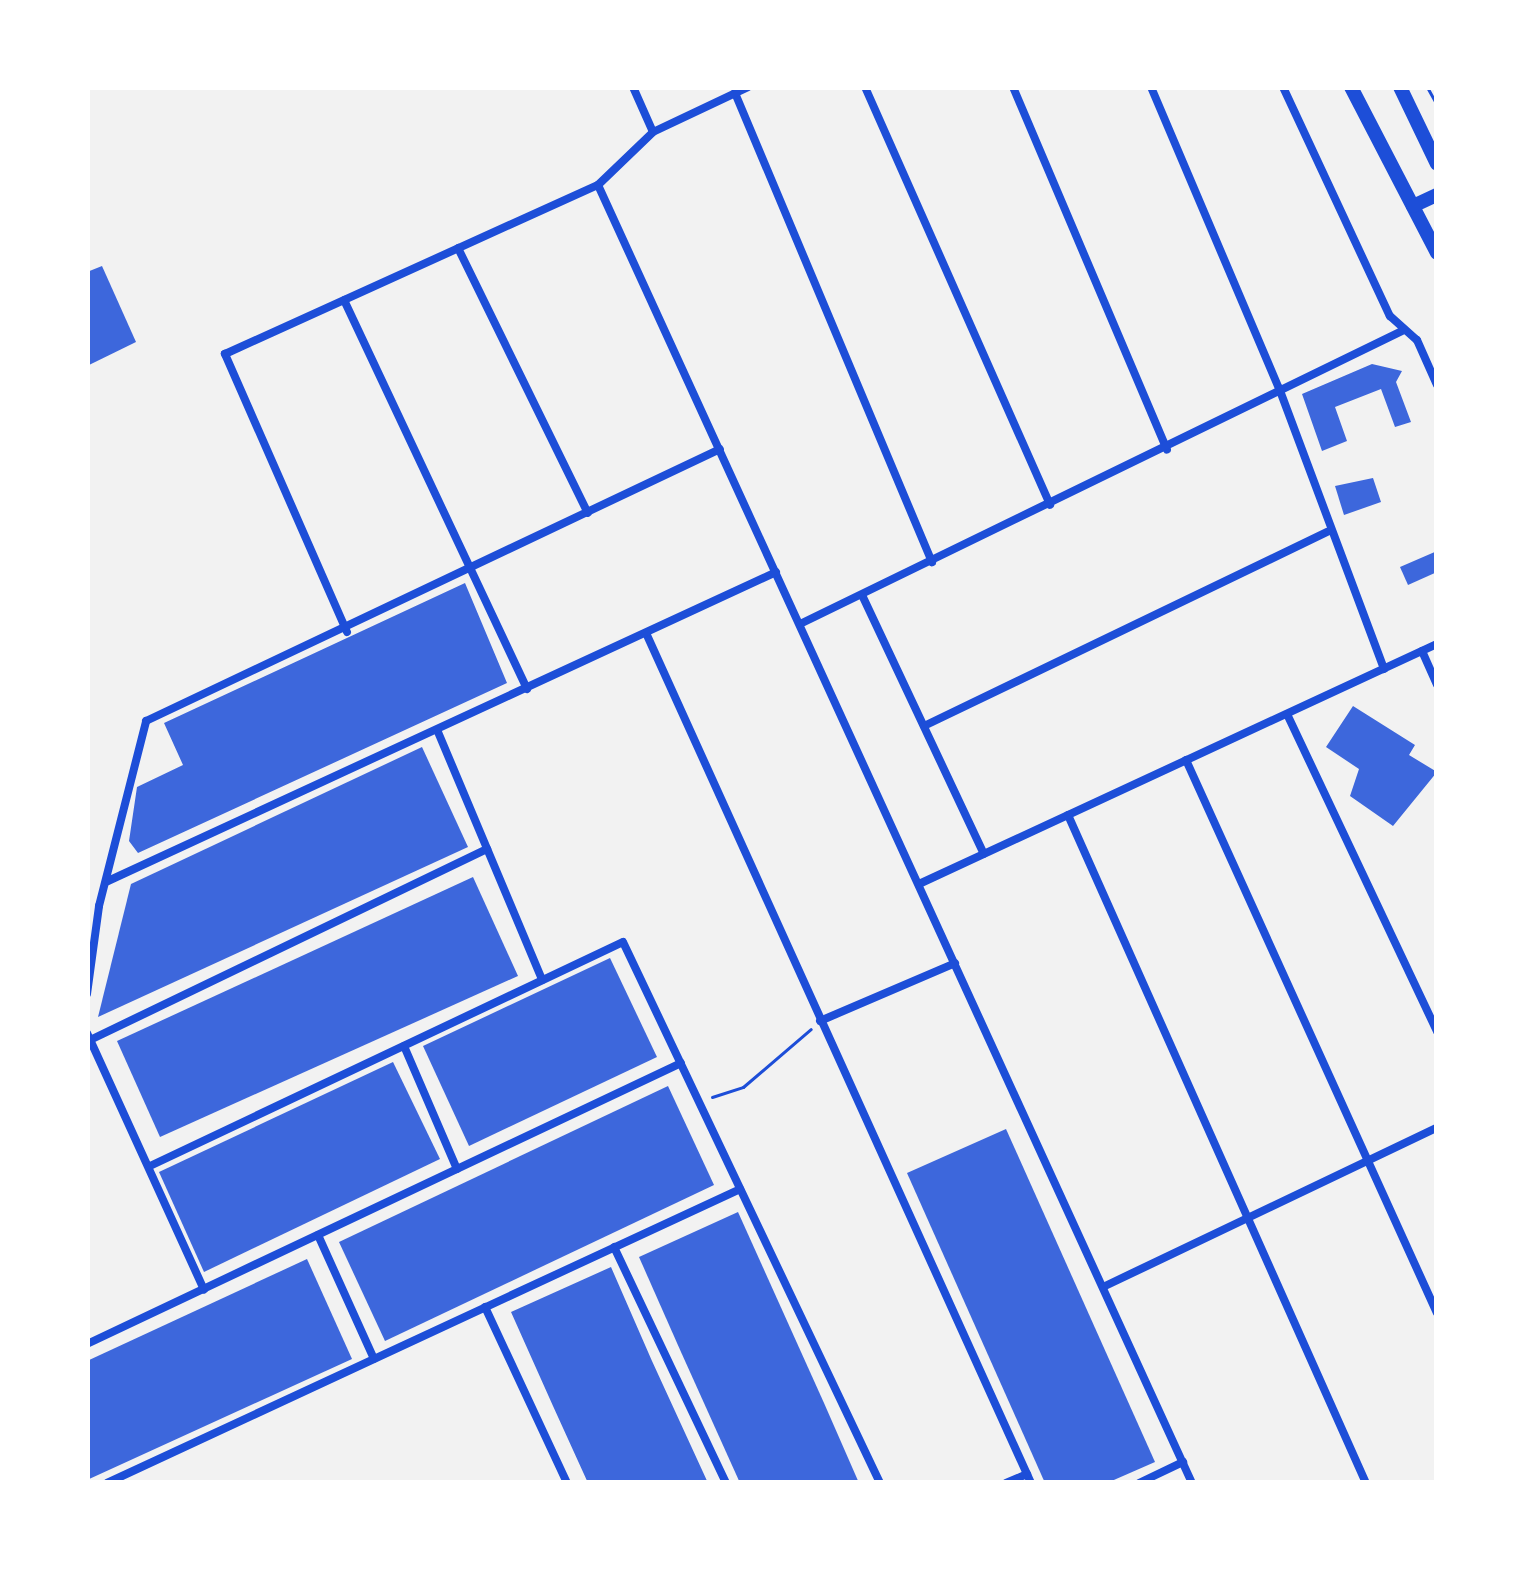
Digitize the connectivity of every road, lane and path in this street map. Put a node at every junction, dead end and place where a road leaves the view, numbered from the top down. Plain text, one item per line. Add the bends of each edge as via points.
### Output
1 (633, 87) edge
2 (748, 87) edge
3 (865, 87) edge
4 (1013, 87) edge
5 (1150, 87) edge
6 (1283, 87) edge
7 (1351, 87) edge
8 (1400, 87) edge
9 (1427, 87) edge
10 (735, 93) junction
11 (1437, 105) edge
12 (653, 131) junction
13 (1437, 164) edge
14 (598, 185) junction
15 (1437, 195) edge
16 (1413, 206) junction
17 (458, 248) junction
18 (1437, 253) edge
19 (344, 300) junction
20 (1404, 330) junction
21 (1437, 386) edge
22 (1279, 388) junction
23 (720, 449) junction
24 (1167, 450) junction
25 (1050, 505) junction
26 (588, 513) junction
27 (1328, 532) junction
28 (932, 562) junction
29 (472, 571) junction
30 (776, 572) junction
31 (862, 595) junction
32 (800, 624) junction
33 (347, 632) junction
34 (646, 633) junction
35 (1437, 644) edge
36 (1422, 651) junction
37 (1384, 669) junction
38 (1437, 685) edge
39 (527, 689) junction
40 (1287, 713) junction
41 (924, 726) junction
42 (437, 732) junction
43 (1186, 760) junction
44 (1068, 815) junction
45 (487, 849) junction
46 (984, 854) junction
47 (106, 882) junction
48 (919, 884) junction
49 (955, 964) junction
50 (542, 980) junction
51 (87, 994) edge
52 (820, 1021) junction
53 (1437, 1032) edge
54 (88, 1037) edge
55 (404, 1046) junction
56 (681, 1064) junction
57 (699, 1101) junction
58 (1437, 1128) edge
59 (1370, 1160) junction
60 (149, 1166) junction
61 (457, 1169) junction
62 (740, 1189) junction
63 (1250, 1217) junction
64 (319, 1235) junction
65 (614, 1247) junction
66 (1103, 1287) junction
67 (204, 1290) junction
68 (485, 1307) junction
69 (1437, 1313) edge
70 (87, 1344) edge
71 (374, 1359) junction
72 (1183, 1462) junction
73 (1029, 1478) edge
74 (107, 1483) edge
75 (567, 1483) edge
76 (726, 1483) edge
77 (880, 1483) edge
78 (1006, 1483) edge
79 (1139, 1483) edge
80 (1192, 1483) edge
81 (1366, 1483) edge

1 - 12 street
2 - 10 street
3 - 25 street
4 - 24 street
5 - 22 street
6 - 20 street via 1390,316
7 - 16 highway
8 - 13 highway
9 - 11 path
10 - 12 street
10 - 28 street
12 - 14 street
14 - 17 street
14 - 23 street
15 - 16 highway
16 - 18 highway
17 - 19 street
17 - 26 street
19 - 29 street
19 - 33 street via 225,354
20 - 21 street via 1420,344
20 - 22 street
22 - 24 street
22 - 27 street
23 - 26 street
23 - 30 street
24 - 25 street
25 - 28 street
26 - 29 street
27 - 37 street
27 - 41 street
28 - 31 street
29 - 33 street
29 - 39 street
30 - 32 street
30 - 34 street
31 - 32 street
31 - 41 street
32 - 48 street
33 - 47 street via 146,721
34 - 39 street
34 - 52 street
35 - 36 street
36 - 37 street
36 - 38 street
37 - 40 street
39 - 42 street
40 - 43 street
40 - 53 street
41 - 46 street
42 - 45 street
42 - 47 street
43 - 44 street
43 - 59 street
44 - 46 street
44 - 63 street
45 - 50 street
45 - 54 street
46 - 48 street
47 - 51 street
48 - 49 street
49 - 52 street
49 - 66 street
50 - 55 street
50 - 56 street via 623,942
52 - 57 path via 742,1087
52 - 73 street
54 - 60 street
55 - 60 street
55 - 61 street
56 - 57 street
56 - 61 street
57 - 62 street
58 - 59 street
59 - 63 street
59 - 69 street
60 - 67 street
61 - 64 street
62 - 65 street
62 - 77 street
63 - 66 street
63 - 81 street
64 - 67 street
64 - 71 street
65 - 68 street
65 - 76 street
66 - 72 street
67 - 70 street
68 - 71 street
68 - 75 street
71 - 74 street
72 - 79 street
72 - 80 street
73 - 78 street

